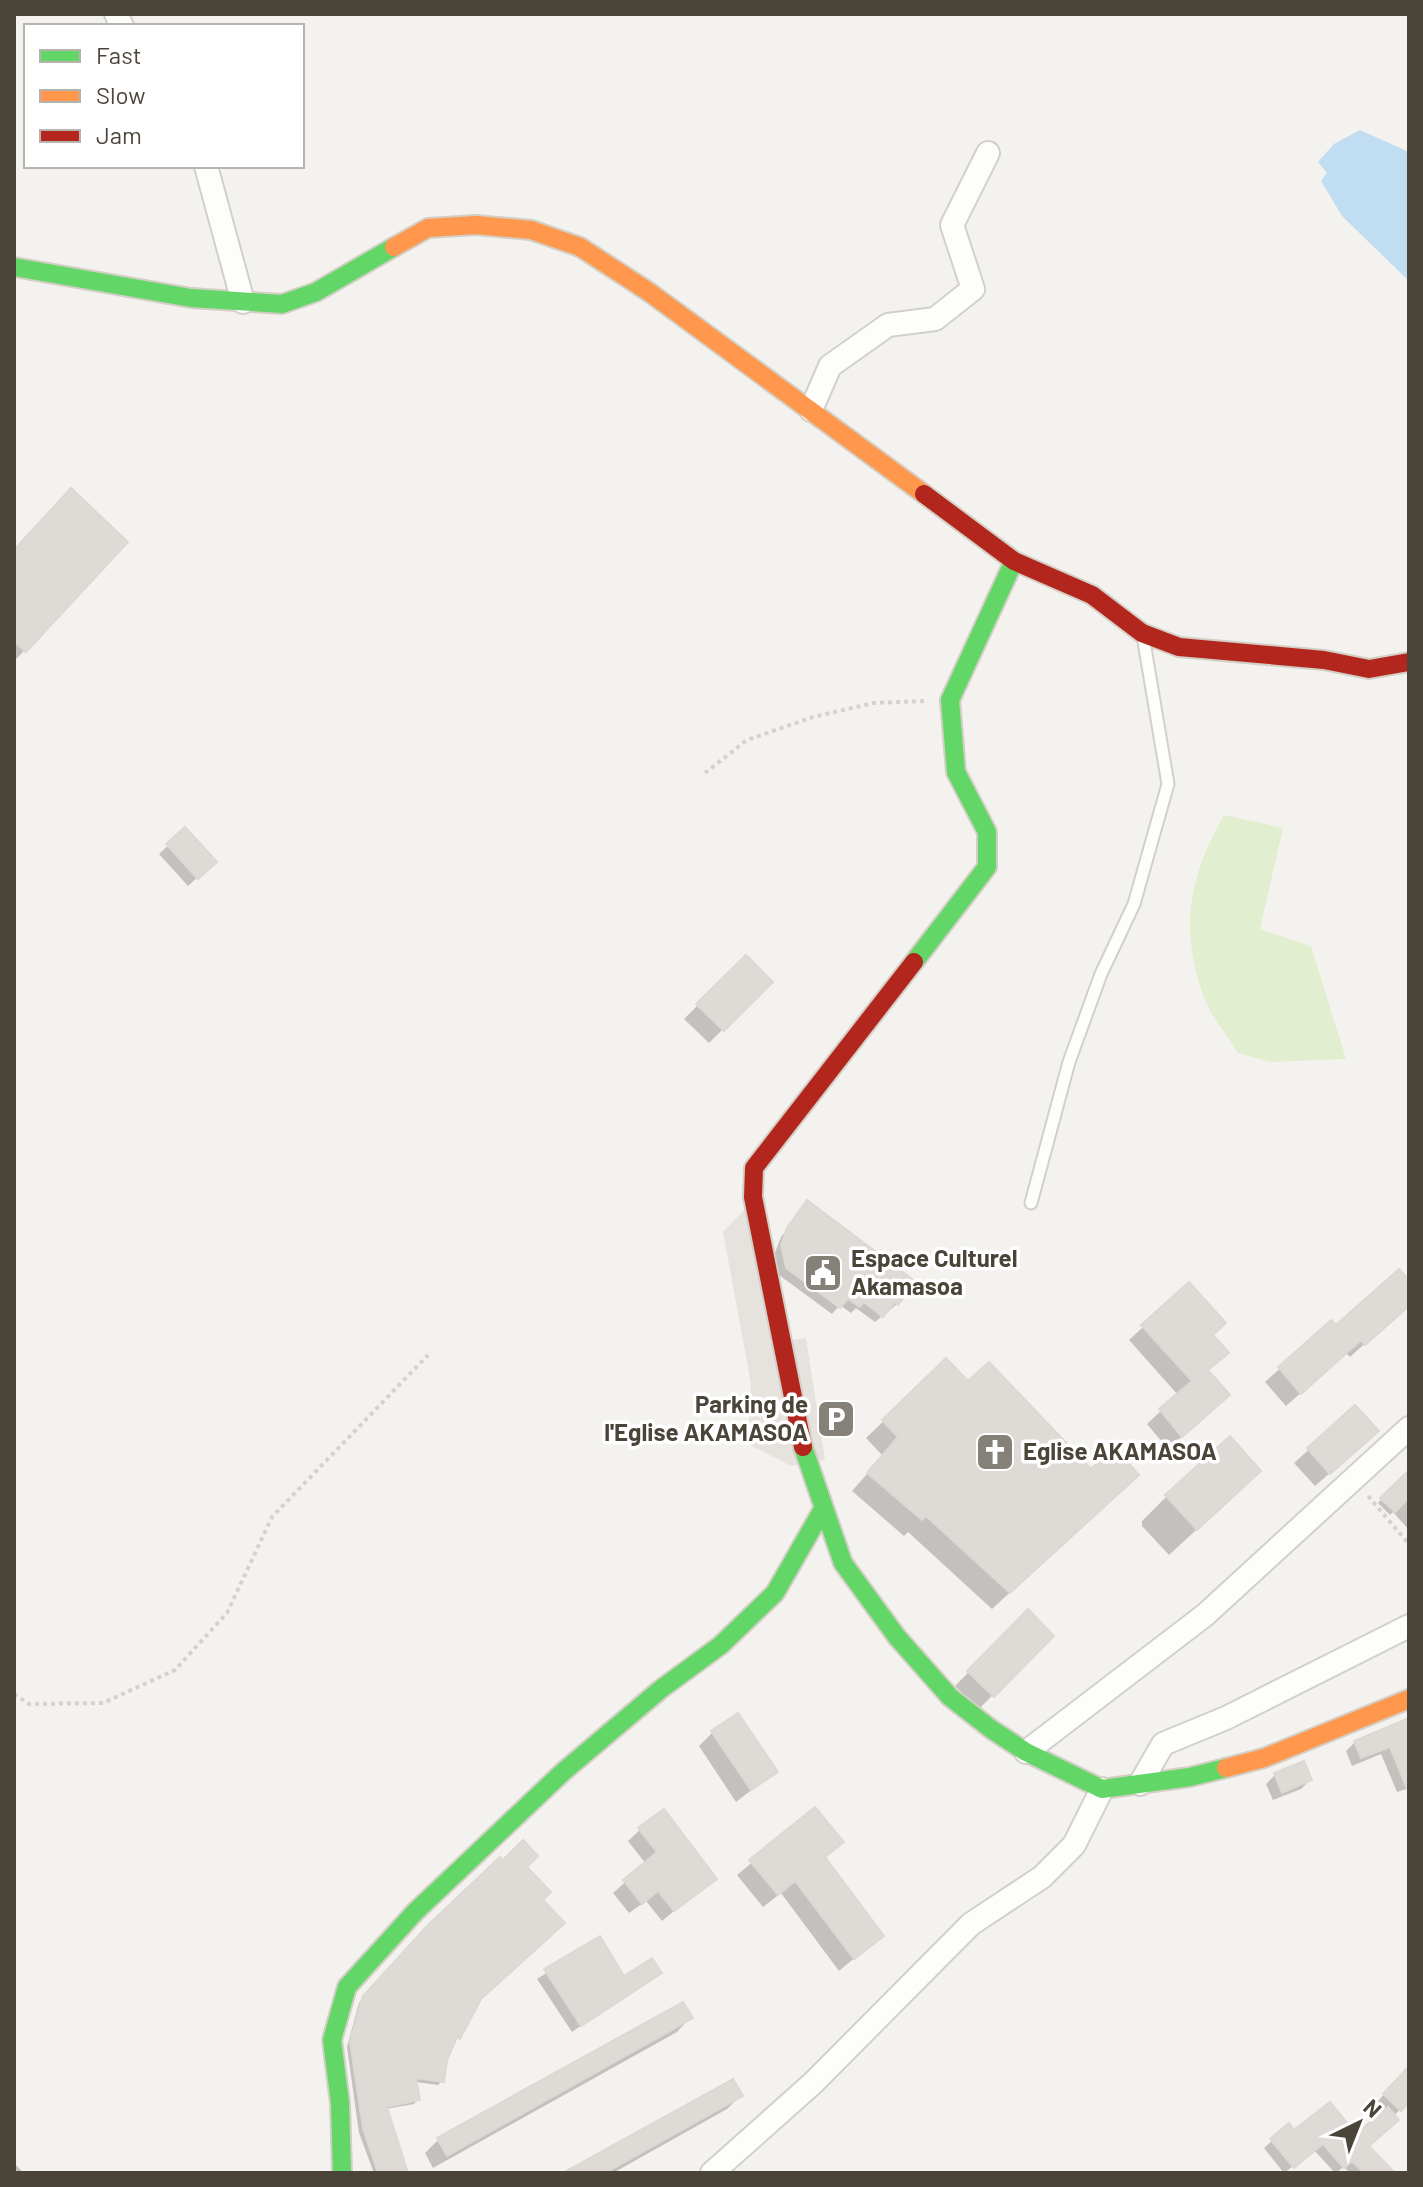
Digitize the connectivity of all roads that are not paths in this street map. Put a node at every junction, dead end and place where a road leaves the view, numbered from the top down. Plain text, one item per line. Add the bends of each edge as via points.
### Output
1 (988, 153) dead end
2 (207, 168) edge
3 (14, 267) edge
4 (243, 302) junction
5 (811, 410) junction
6 (1014, 561) junction
7 (1142, 633) junction
8 (1409, 662) edge
9 (1031, 1203) dead end
10 (1409, 1428) edge
11 (822, 1511) junction
12 (1409, 1626) edge
13 (1409, 1699) edge
14 (1026, 1752) junction
15 (1140, 1784) junction
16 (1102, 1789) junction
17 (342, 2173) edge
18 (712, 2173) edge

1 - 5 street via 952,225 973,289 935,319 888,325 830,366
2 - 4 street
3 - 4 street
4 - 5 street via 282,304 316,292 428,228 531,230 580,247
5 - 6 street
6 - 7 street via 1092,595
6 - 11 street via 950,700 956,772 987,832 987,867 754,1168 753,1197 805,1455
7 - 8 street via 1179,647 1369,669
7 - 9 lane via 1168,784 1134,904 1069,1062
10 - 14 street via 1205,1615
11 - 14 street via 843,1563 897,1637 950,1697
11 - 17 street via 775,1593 721,1645 563,1772 415,1912 347,1987 332,2040
12 - 15 street via 1163,1744
13 - 15 street via 1264,1758
14 - 16 street
15 - 16 street
16 - 18 street via 1074,1845 1042,1877 971,1924 813,2083

